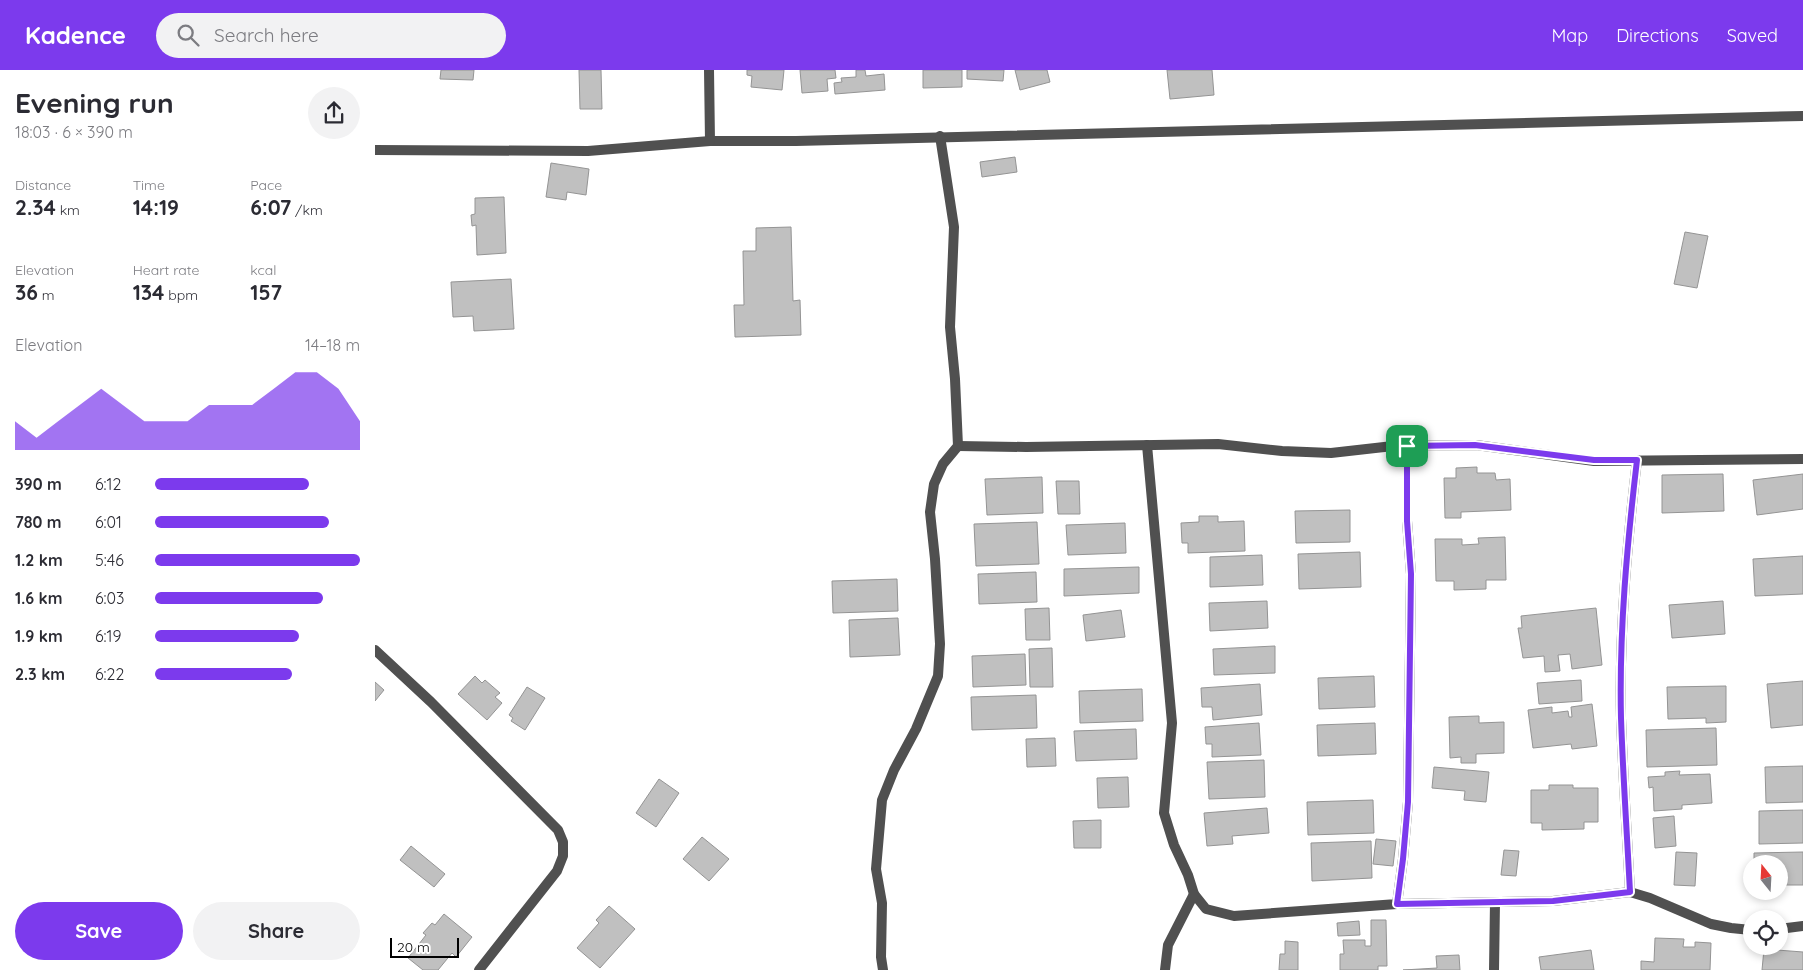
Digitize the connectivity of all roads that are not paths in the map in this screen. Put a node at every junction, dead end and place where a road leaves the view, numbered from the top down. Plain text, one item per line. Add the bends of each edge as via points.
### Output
1 (709, 70) edge
2 (1803, 116) edge
3 (940, 136) junction
4 (710, 141) junction
5 (375, 150) edge
6 (1147, 445) junction
7 (958, 446) junction
8 (1407, 446) junction
9 (1803, 459) edge
10 (1637, 460) junction
11 (375, 650) edge
12 (1630, 892) junction
13 (1194, 894) junction
14 (1495, 902) junction
15 (1397, 904) junction
16 (1803, 926) edge
17 (1788, 928) edge
18 (1743, 929) edge
19 (479, 970) edge
20 (883, 970) edge
21 (1165, 970) edge
22 (1494, 970) edge

1 - 4 street
2 - 3 street
3 - 4 street
3 - 7 street via 953,227 950,327
4 - 5 street via 588,151
6 - 7 street
6 - 8 street via 1218,444 1282,452 1331,453
6 - 13 street via 1172,723 1164,813
7 - 20 street via 943,464 934,484 930,512 940,644 938,676 882,800 876,869 882,902
8 - 10 street via 1475,445 1594,460
8 - 15 street via 1411,574 1408,802
9 - 10 street
10 - 12 street via 1623,623 1621,716
11 - 19 street via 519,790 558,830 563,842 563,856 557,871
12 - 14 street via 1553,901
12 - 18 street via 1711,924
13 - 15 street via 1206,909 1233,916
13 - 21 street via 1167,945
14 - 15 street
14 - 22 street
16 - 17 street

